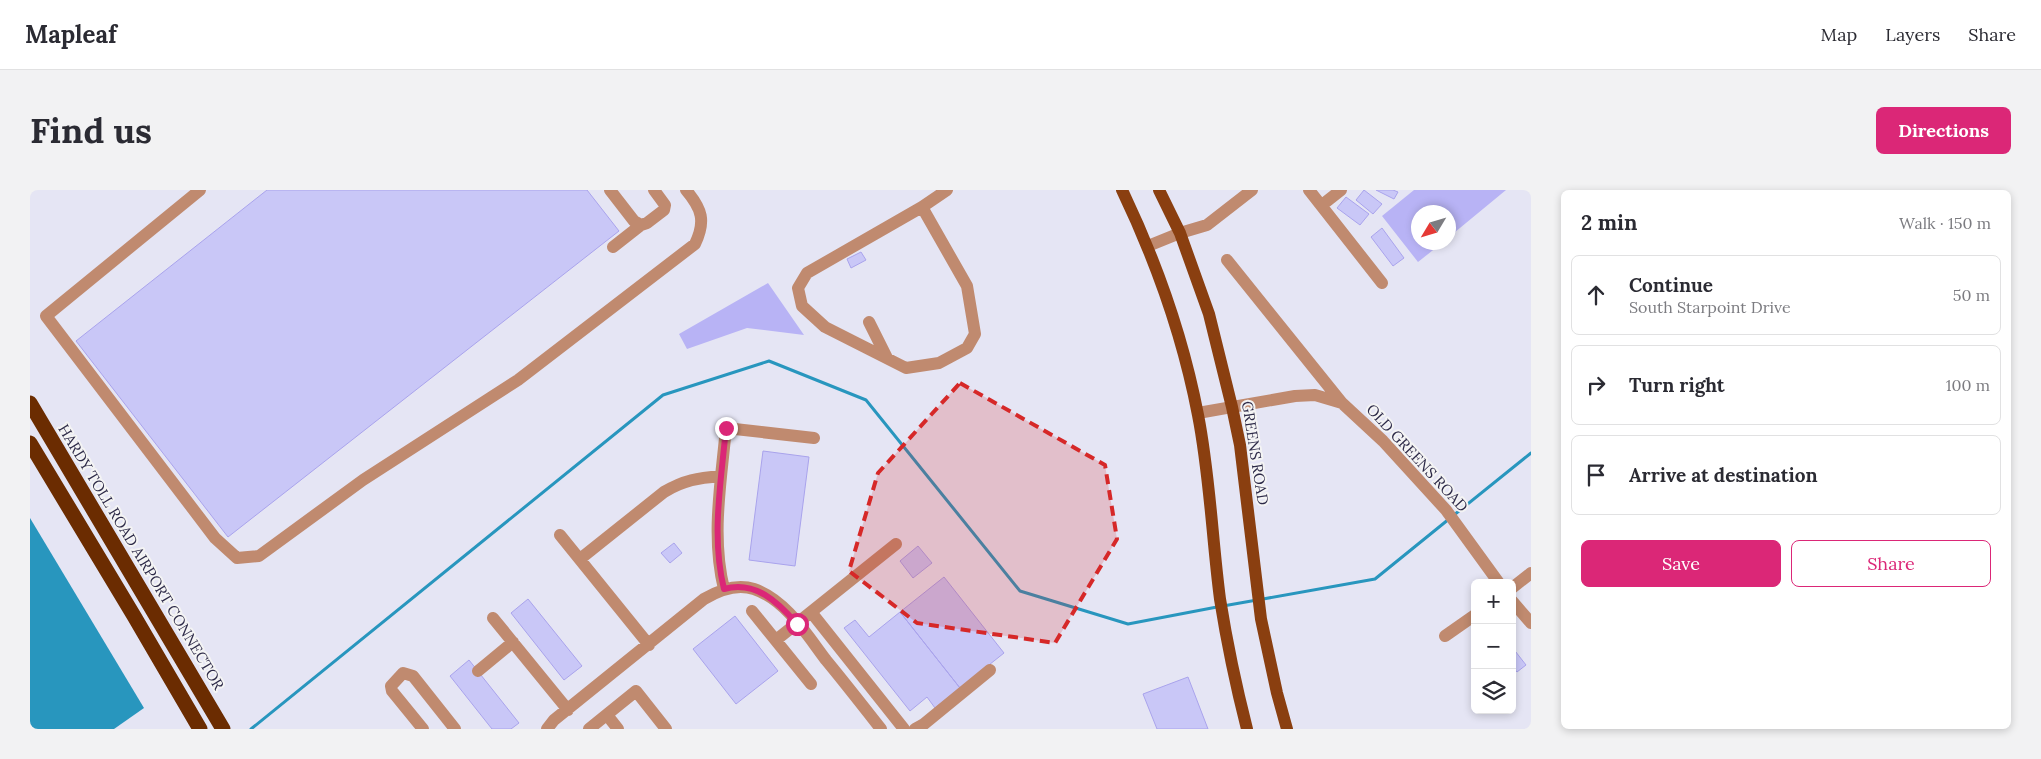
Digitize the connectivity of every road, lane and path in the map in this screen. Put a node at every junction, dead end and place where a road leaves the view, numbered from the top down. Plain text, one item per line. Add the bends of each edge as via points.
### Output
1 (200, 190) edge
2 (610, 190) edge
3 (654, 190) edge
4 (686, 190) edge
5 (947, 190) edge
6 (1122, 190) edge
7 (1159, 190) edge
8 (1252, 190) edge
9 (1309, 190) edge
10 (1341, 190) edge
11 (1322, 205) junction
12 (922, 207) junction
13 (641, 225) junction
14 (1180, 233) junction
15 (1148, 246) junction
16 (613, 247) dead end
17 (1227, 260) dead end
18 (1382, 283) dead end
19 (869, 322) dead end
20 (887, 358) junction
21 (1342, 403) junction
22 (30, 404) edge
23 (1232, 407) junction
24 (1198, 413) junction
25 (814, 438) dead end
26 (30, 443) edge
27 (721, 476) junction
28 (560, 535) dead end
29 (896, 544) dead end
30 (580, 559) junction
31 (1531, 573) edge
32 (1496, 579) edge
33 (1516, 585) edge
34 (724, 589) junction
35 (1516, 605) edge
36 (752, 611) dead end
37 (811, 612) junction
38 (493, 618) dead end
39 (1471, 619) edge
40 (1531, 623) edge
41 (797, 624) junction
42 (1445, 636) dead end
43 (776, 640) junction
44 (513, 642) junction
45 (649, 645) junction
46 (990, 670) dead end
47 (478, 671) dead end
48 (810, 684) dead end
49 (568, 710) junction
50 (607, 715) junction
51 (221, 726) edge
52 (200, 729) edge
53 (423, 729) edge
54 (455, 729) edge
55 (547, 729) edge
56 (589, 729) edge
57 (618, 729) edge
58 (666, 729) edge
59 (881, 729) edge
60 (904, 729) edge
61 (915, 729) edge
62 (1247, 729) edge
63 (1287, 729) edge

1 - 4 street via 46,316 215,538 237,558 258,556 363,480 518,380 695,244 702,218 697,203
2 - 13 street
3 - 13 street via 665,205 664,210
5 - 12 street
6 - 15 main road
7 - 14 main road, GREENS ROAD
8 - 14 street via 1207,225
9 - 11 street
10 - 11 street
11 - 18 street
12 - 20 street via 967,286 975,334 967,348 939,363 906,368
12 - 20 street via 807,273 798,288 802,306 824,327
13 - 16 street
14 - 15 street
14 - 23 main road, GREENS ROAD via 1209,314
15 - 24 main road via 1174,320
17 - 21 street
19 - 20 street
21 - 23 street, OLD GREENS ROAD via 1315,395
21 - 32 street, OLD GREENS ROAD via 1383,441 1446,510
22 - 51 highway, HARDY TOLL ROAD AIRPORT CONNECTOR
23 - 24 street, OLD GREENS ROAD
23 - 63 main road, GREENS ROAD via 1240,445 1261,619
24 - 62 main road via 1220,598 1232,670
25 - 27 street via 726,428
26 - 52 highway
27 - 30 street via 694,478 664,492
27 - 34 street via 717,543
28 - 30 street
29 - 37 street
30 - 45 street
31 - 33 street
34 - 41 street via 752,588 762,592
34 - 45 street via 704,599
35 - 40 street
36 - 43 street
37 - 41 street
37 - 60 street
38 - 44 street
39 - 42 street
41 - 43 street
41 - 59 street
43 - 48 street
44 - 47 street
44 - 49 street
45 - 49 street
46 - 61 street
49 - 55 street
50 - 56 street
50 - 57 street
50 - 58 street via 636,691
53 - 54 street via 392,691 392,682 403,673 413,676

